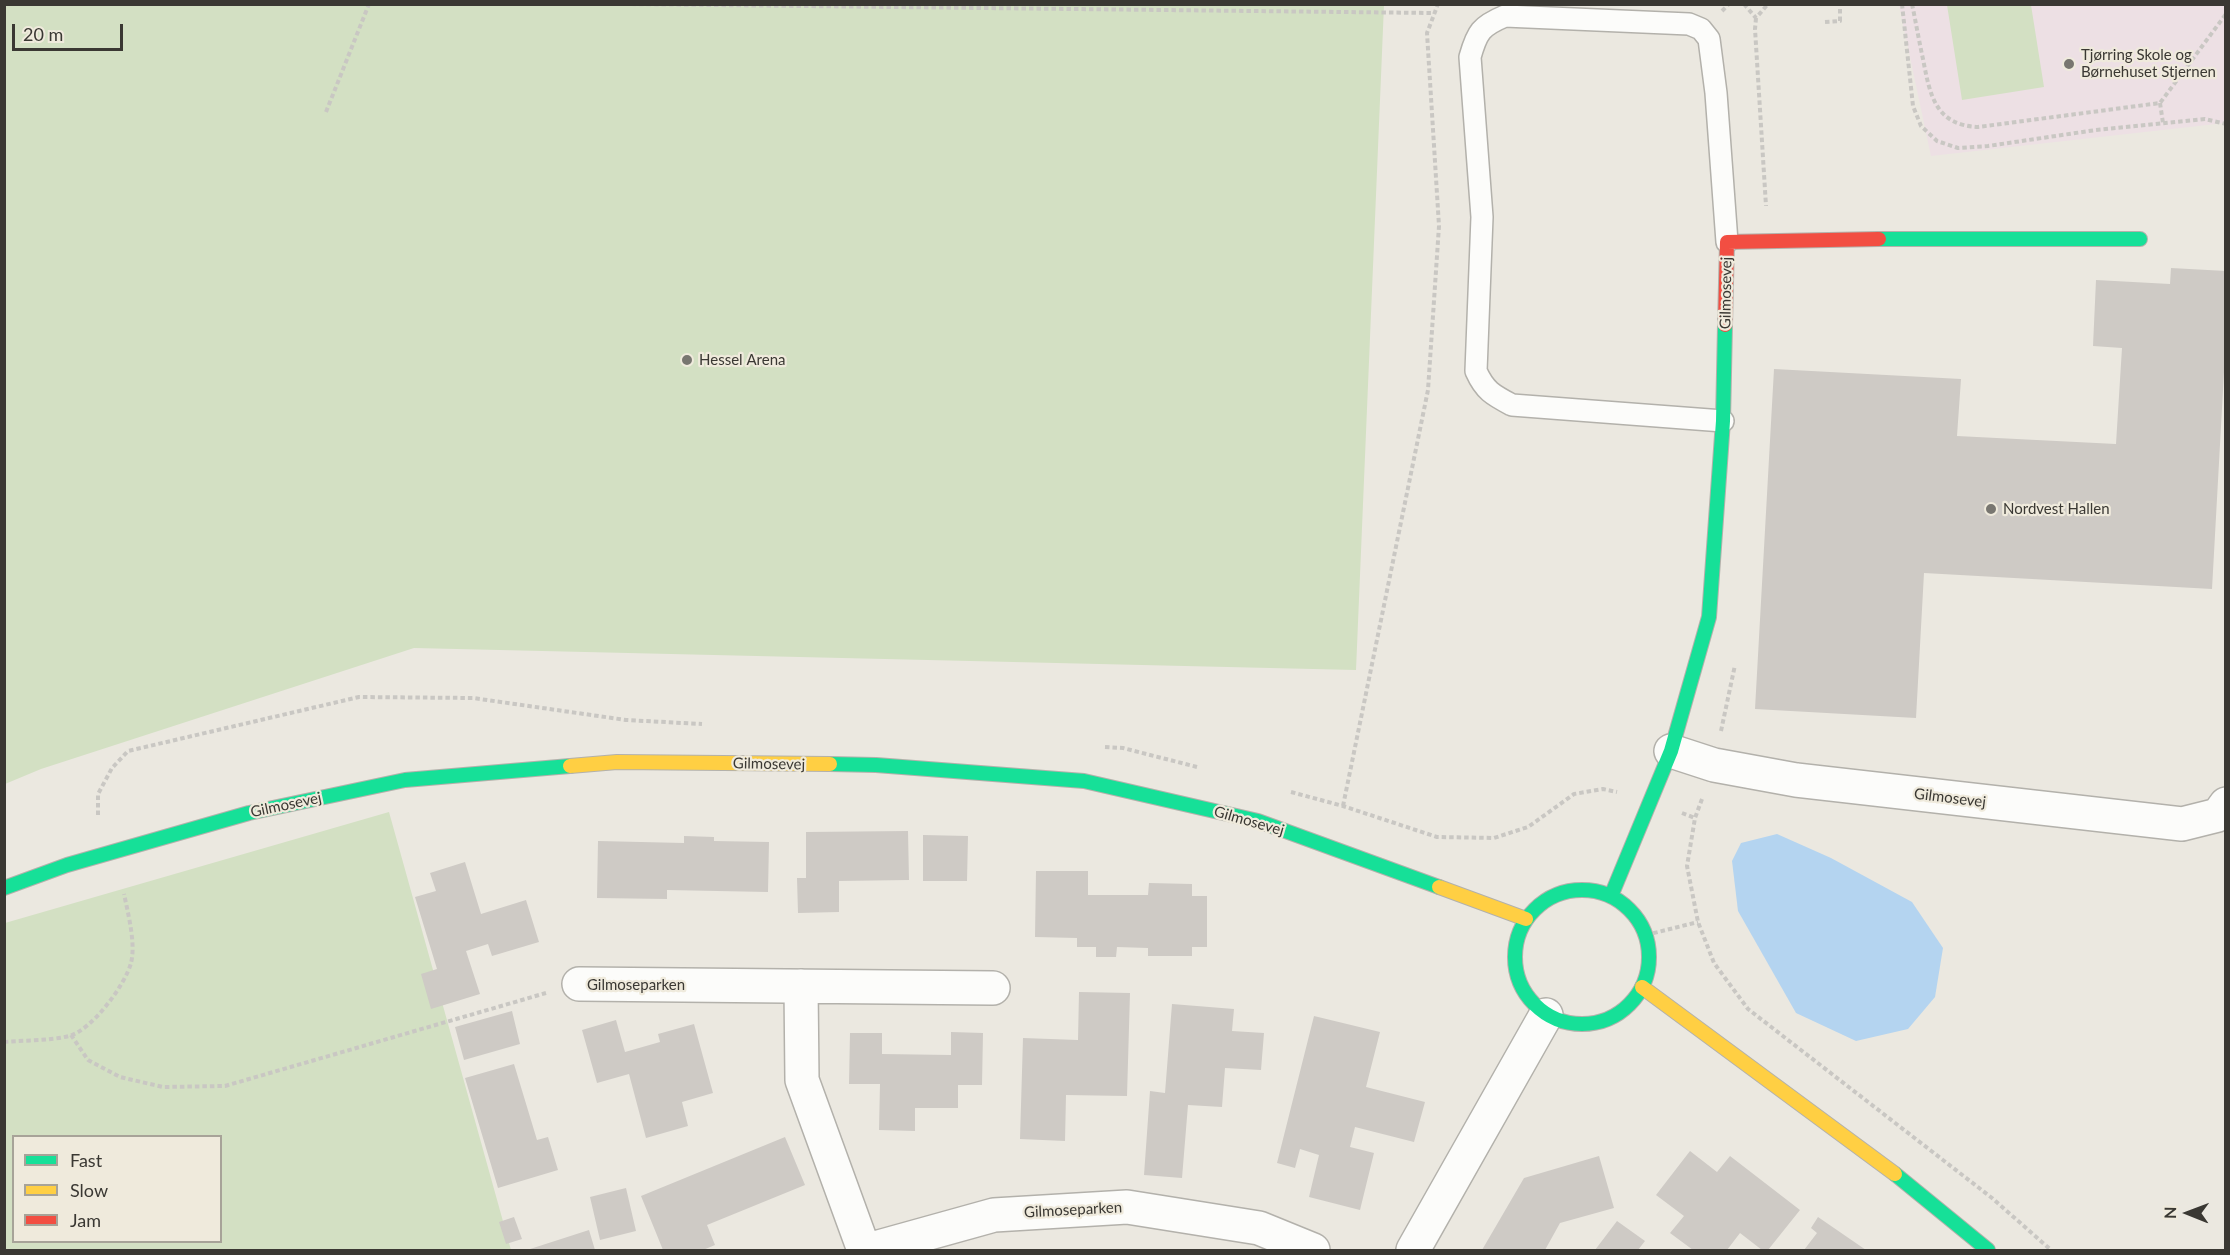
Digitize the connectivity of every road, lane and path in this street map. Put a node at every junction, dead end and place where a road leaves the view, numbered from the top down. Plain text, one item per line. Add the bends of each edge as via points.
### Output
1 (369, 4) edge
2 (624, 4) edge
3 (1438, 4) edge
4 (1744, 4) edge
5 (1768, 4) edge
6 (1840, 4) edge
7 (1902, 4) edge
8 (1912, 4) edge
9 (1434, 13) junction
10 (2226, 14) edge
11 (1756, 18) junction
12 (1825, 22) dead end
13 (2160, 103) junction
14 (326, 112) dead end
15 (2163, 123) junction
16 (2226, 124) edge
17 (2140, 240) dead end
18 (1727, 242) junction
19 (1768, 242) junction
20 (1723, 421) junction
21 (1735, 663) dead end
22 (1671, 751) junction
23 (1714, 765) junction
24 (2226, 804) edge
25 (1343, 806) dead end
26 (4, 888) edge
27 (124, 894) dead end
28 (1611, 896) junction
29 (1526, 919) junction
30 (1698, 922) junction
31 (1646, 935) junction
32 (579, 984) joint
33 (801, 986) junction
34 (1642, 987) junction
35 (993, 988) dead end
36 (1546, 1015) junction
37 (71, 1035) junction
38 (4, 1042) edge
39 (866, 1251) edge
40 (1313, 1251) edge
41 (1413, 1251) edge
42 (1988, 1251) edge
43 (2051, 1251) edge

1 - 14 path
2 - 9 path
3 - 9 path
4 - 11 path
5 - 11 path
6 - 12 path via 1840,21
7 - 15 path via 1913,106 1921,126 1937,141 1958,148 1988,146
8 - 13 path via 1930,92 1937,107 1951,121 1965,127
9 - 25 path via 1427,33 1427,53 1438,225 1428,390
10 - 13 path
11 - 19 path
13 - 15 path
15 - 16 path via 2205,119
17 - 19 street, Gilmosevej via 1928,237
18 - 19 street, Gilmosevej
18 - 20 street, Gilmosevej
18 - 20 lane via 1711,50 1701,29 1689,24 1505,16 1488,23 1476,35 1470,57 1482,217 1476,371 1482,384 1491,394 1512,405
20 - 22 street, Gilmosevej via 1709,617
21 - 23 path
22 - 23 street, Gilmosevej
22 - 28 street, Gilmosevej
23 - 24 street, Gilmosevej via 1796,780 2182,824 2218,815
23 - 30 path via 1695,818 1688,866
26 - 29 street, Gilmosevej via 67,865 249,813 405,780 617,762 876,765 1084,781 1258,821
27 - 37 path via 131,924 131,963 100,1015
28 - 29 street via 1573,890 1538,905
28 - 31 street via 1626,906
29 - 36 street via 1516,939 1518,982 1530,1001
30 - 31 path
30 - 43 path via 1714,963 1748,1009 1992,1198
31 - 34 street via 1648,970
32 - 33 street, Gilmoseparken
32 - 37 path via 225,1086 163,1087 120,1077 88,1059
33 - 35 street, Gilmoseparken
33 - 39 street, Gilmoseparken via 802,1080
34 - 36 street via 1618,1015 1600,1022 1582,1025
34 - 42 street via 1910,1185
36 - 41 street
37 - 38 path
39 - 40 street, Gilmoseparken via 994,1215 1127,1207 1259,1228

